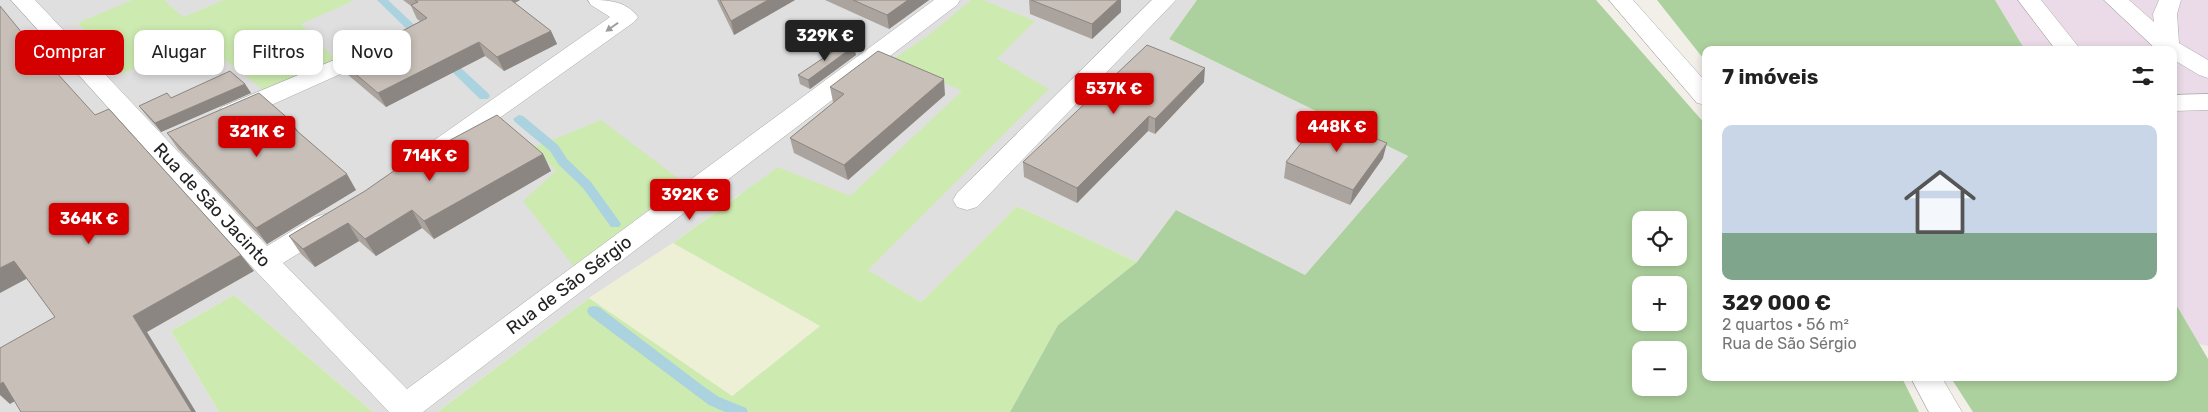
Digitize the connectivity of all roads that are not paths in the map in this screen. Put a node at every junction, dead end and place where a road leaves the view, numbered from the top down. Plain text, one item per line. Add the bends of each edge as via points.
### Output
1 (599, 0) edge
2 (950, 0) edge
3 (1165, 0) edge
4 (1620, 0) edge
5 (2029, 0) edge
6 (2115, 0) edge
7 (2170, 0) edge
8 (24, 1) edge
9 (2066, 46) edge
10 (2168, 46) edge
11 (2170, 46) edge
12 (2177, 52) edge
13 (333, 69) edge
14 (2208, 70) edge
15 (1702, 92) edge
16 (2208, 102) edge
17 (2177, 103) edge
18 (212, 122) edge
19 (406, 172) edge
20 (967, 200) dead end
21 (348, 210) edge
22 (264, 261) junction
23 (1928, 381) edge
24 (405, 408) joint
25 (1946, 412) edge

1 -> 19 street via 626,17
2 - 24 street, Rua de São Sérgio
3 - 20 street
4 - 15 street
5 - 9 street
6 - 10 street
7 - 11 street via 2165,14
8 - 22 street, Rua de São Jacinto via 166,142
12 - 14 street
13 - 18 street
16 - 17 street
21 - 22 street
22 - 24 street, Rua de São Jacinto
23 - 25 street

